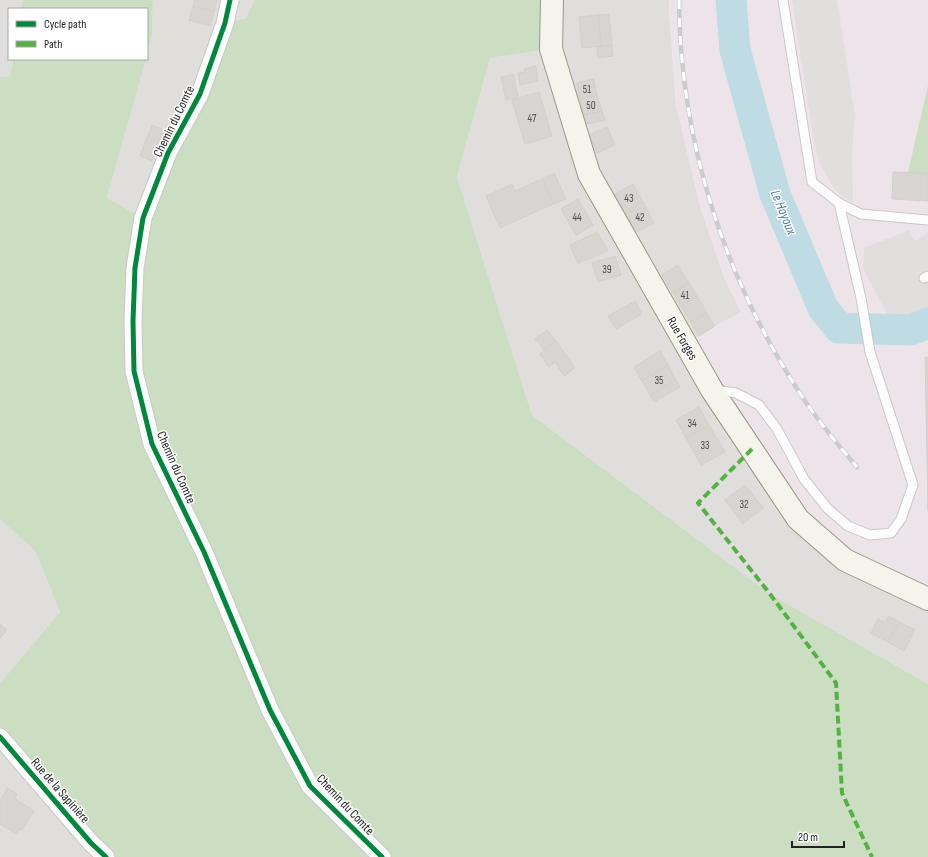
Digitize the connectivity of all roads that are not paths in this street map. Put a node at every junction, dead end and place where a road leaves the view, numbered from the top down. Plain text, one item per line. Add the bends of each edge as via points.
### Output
1 (230, 0) edge
2 (552, 0) edge
3 (783, 0) edge
4 (838, 203) junction
5 (928, 220) edge
6 (712, 390) junction
7 (928, 599) edge
8 (0, 737) edge
9 (106, 857) edge
10 (382, 857) edge

1 - 10 street, Chemin du Comte via 225,23 200,94 168,153 143,218 135,268 134,371 152,444 204,552 270,710 310,786
2 - 6 main road, Rue Forges via 551,49 589,174
3 - 4 lane via 812,182
4 - 5 lane via 861,214
4 - 6 lane via 861,298 870,352 913,485 901,518 891,533 870,535 848,526 828,509 804,479 777,429 759,405 736,393
6 - 7 main road, Rue Forges via 798,519 845,560
8 - 9 street, Rue de la Sapinière

